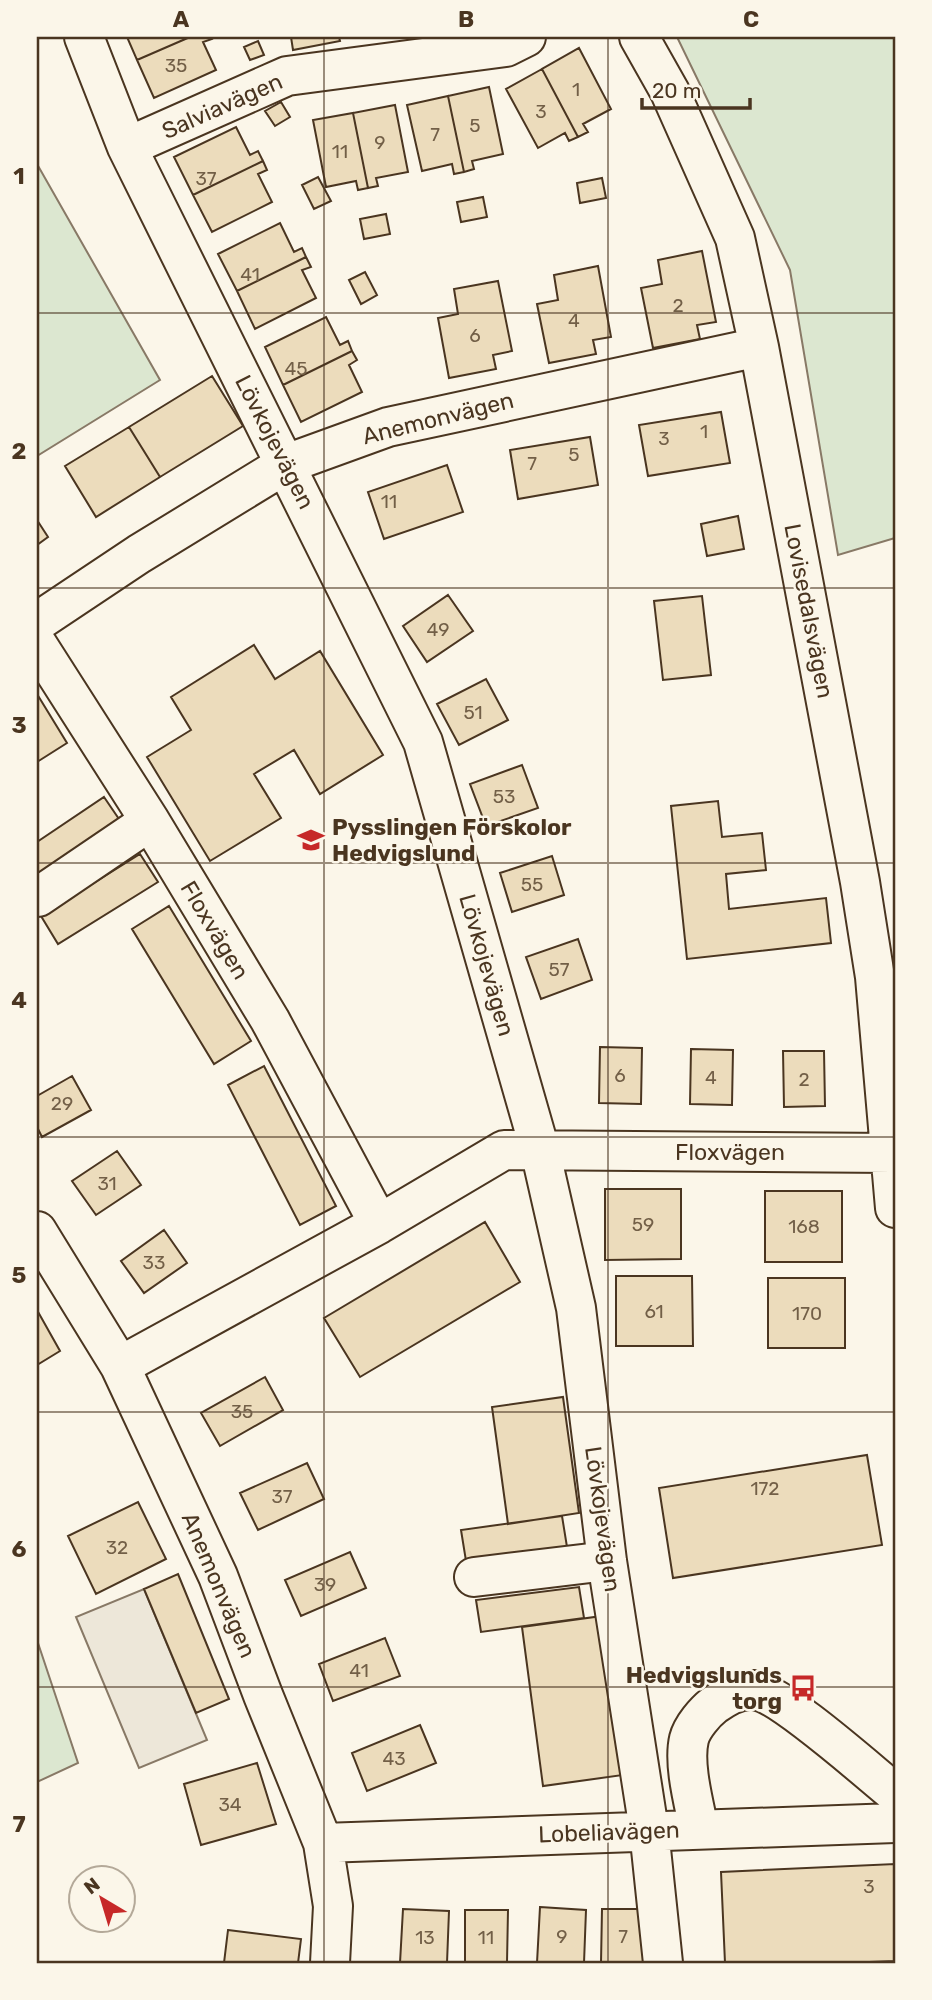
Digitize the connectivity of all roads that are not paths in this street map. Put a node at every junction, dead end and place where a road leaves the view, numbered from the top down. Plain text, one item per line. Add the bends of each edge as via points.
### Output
1 (84, 37) edge
2 (526, 37) edge
3 (639, 37) edge
4 (127, 147) junction
5 (759, 347) junction
6 (286, 464) junction
7 (37, 622) edge
8 (37, 644) edge
9 (150, 821) junction
10 (38, 897) edge
11 (540, 1150) junction
12 (892, 1153) junction
13 (895, 1208) edge
14 (379, 1224) junction
15 (37, 1231) edge
16 (120, 1366) junction
17 (607, 1561) junction
18 (474, 1577) dead end
19 (895, 1793) edge
20 (895, 1823) edge
21 (699, 1829) junction
22 (649, 1830) junction
23 (323, 1843) junction
24 (330, 1963) edge
25 (663, 1963) edge

1 - 4 street, Lövkojevägen
2 - 4 street, Salviavägen via 506,47 287,76
3 - 5 street, Lovisedalsvägen via 670,92 735,238
4 - 6 street, Lövkojevägen
5 - 6 street, Anemonvägen via 388,426
5 - 12 street, Lovisedalsvägen via 860,882 875,977
6 - 7 street, Anemonvägen
6 - 11 street, Lövkojevägen via 423,742
8 - 9 street, Floxvägen
9 - 10 street
9 - 14 street, Floxvägen via 270,1020
11 - 12 street, Floxvägen
11 - 14 street, Floxvägen via 504,1150
11 - 17 street, Lövkojevägen via 576,1308
12 - 13 street, Lovisedalsvägen
14 - 16 street, Floxvägen
15 - 16 street, Anemonvägen
16 - 23 street, Anemonvägen via 218,1576
17 - 18 street
17 - 22 street, Lövkojevägen
19 - 21 street via 784,1703 754,1690 736,1693 708,1710 689,1737 690,1785
20 - 21 street, Lobeliavägen
21 - 22 street, Lobeliavägen
22 - 23 street, Lobeliavägen
22 - 25 street, Lövkojevägen
23 - 24 street, Anemonvägen via 333,1906

